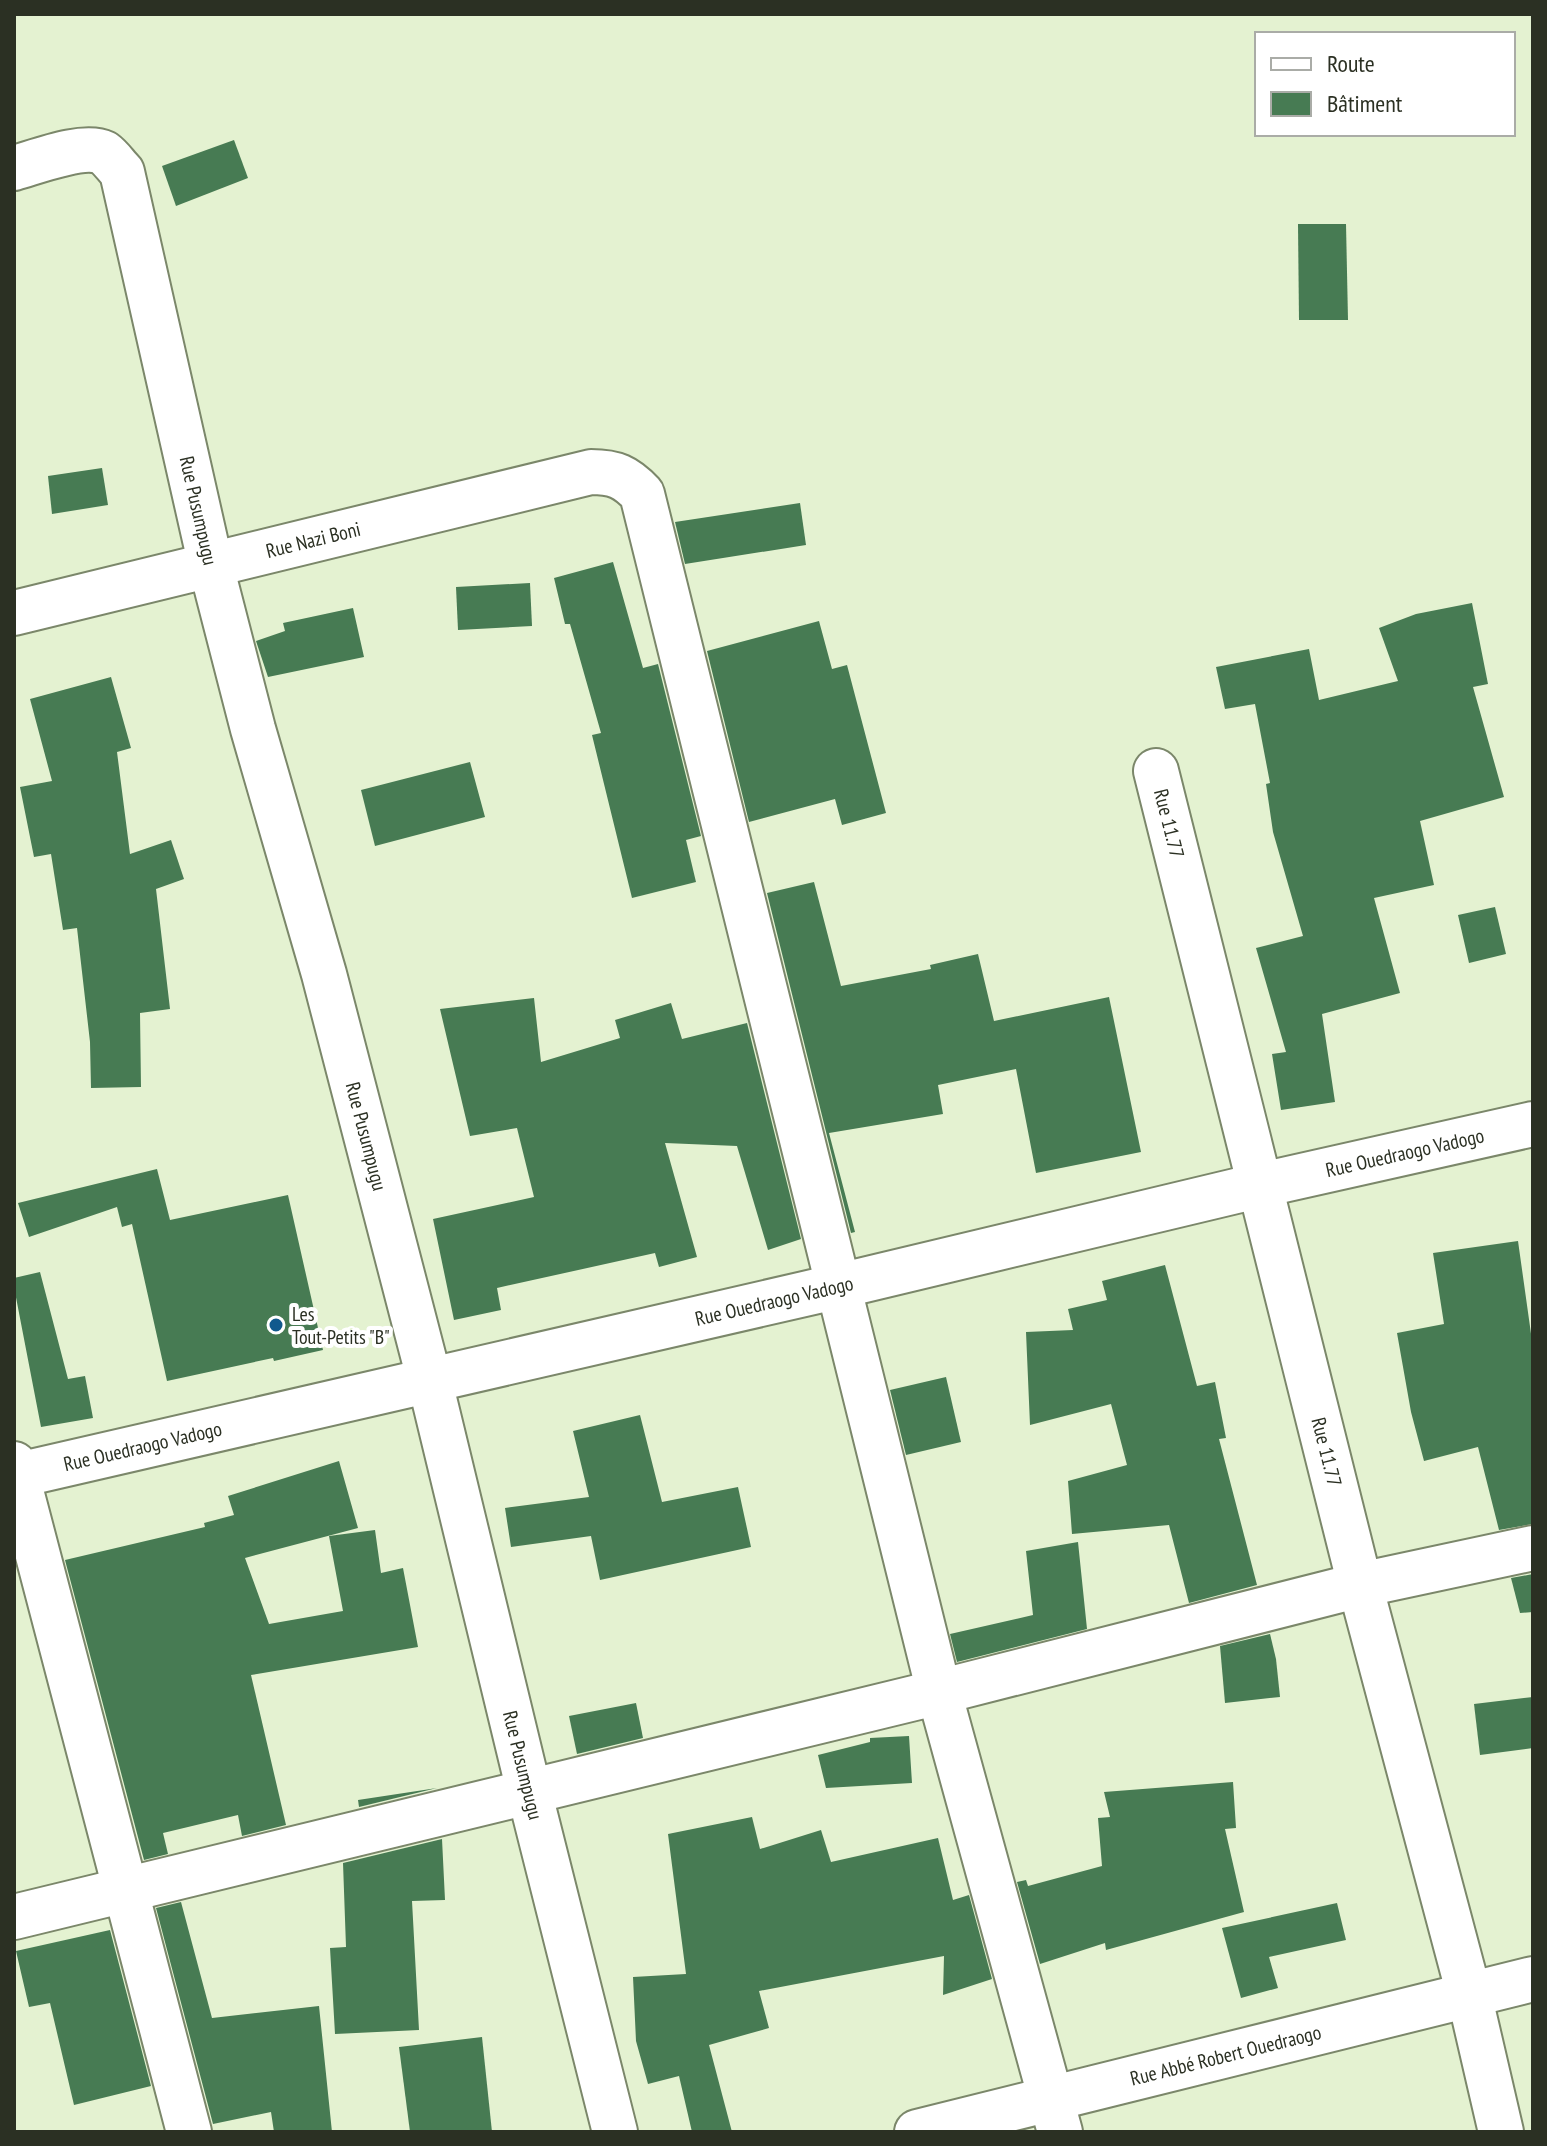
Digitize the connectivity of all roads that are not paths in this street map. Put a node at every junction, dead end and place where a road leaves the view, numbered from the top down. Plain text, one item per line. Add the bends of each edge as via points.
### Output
1 (14, 168) edge
2 (211, 566) junction
3 (14, 613) edge
4 (1156, 771) dead end
5 (1533, 1124) edge
6 (1261, 1185) junction
7 (839, 1286) junction
8 (430, 1382) junction
9 (15, 1472) edge
10 (1533, 1548) edge
11 (1360, 1585) junction
12 (939, 1692) junction
13 (529, 1791) junction
14 (127, 1888) junction
15 (14, 1917) edge
16 (1533, 1979) edge
17 (1469, 1994) junction
18 (1056, 2115) edge
19 (189, 2132) edge
20 (615, 2132) edge
21 (917, 2132) edge
22 (1501, 2132) edge

1 - 2 street, Rue Pusumpugu via 85,149 101,151 122,172
2 - 3 street, Rue Nazi Boni
2 - 7 street, Rue Nazi Boni via 591,472 628,479 642,494
2 - 8 street, Rue Pusumpugu
4 - 6 street, Rue 11.77
5 - 6 street, Rue Ouedraogo Vadogo
6 - 7 street, Rue Ouedraogo Vadogo
6 - 11 street, Rue 11.77
7 - 8 street, Rue Ouedraogo Vadogo
7 - 12 street
8 - 9 street, Rue Ouedraogo Vadogo
8 - 13 street, Rue Pusumpugu
9 - 14 street
10 - 11 street
11 - 12 street
11 - 17 street, Rue 11.77
12 - 13 street
12 - 18 street
13 - 14 street
13 - 20 street, Rue Pusumpugu
14 - 15 street
14 - 19 street
16 - 17 street, Rue Abbé Robert Ouedraogo
17 - 18 street, Rue Abbé Robert Ouedraogo
17 - 22 street, Rue 11.77
18 - 21 street, Rue Abbé Robert Ouedraogo

